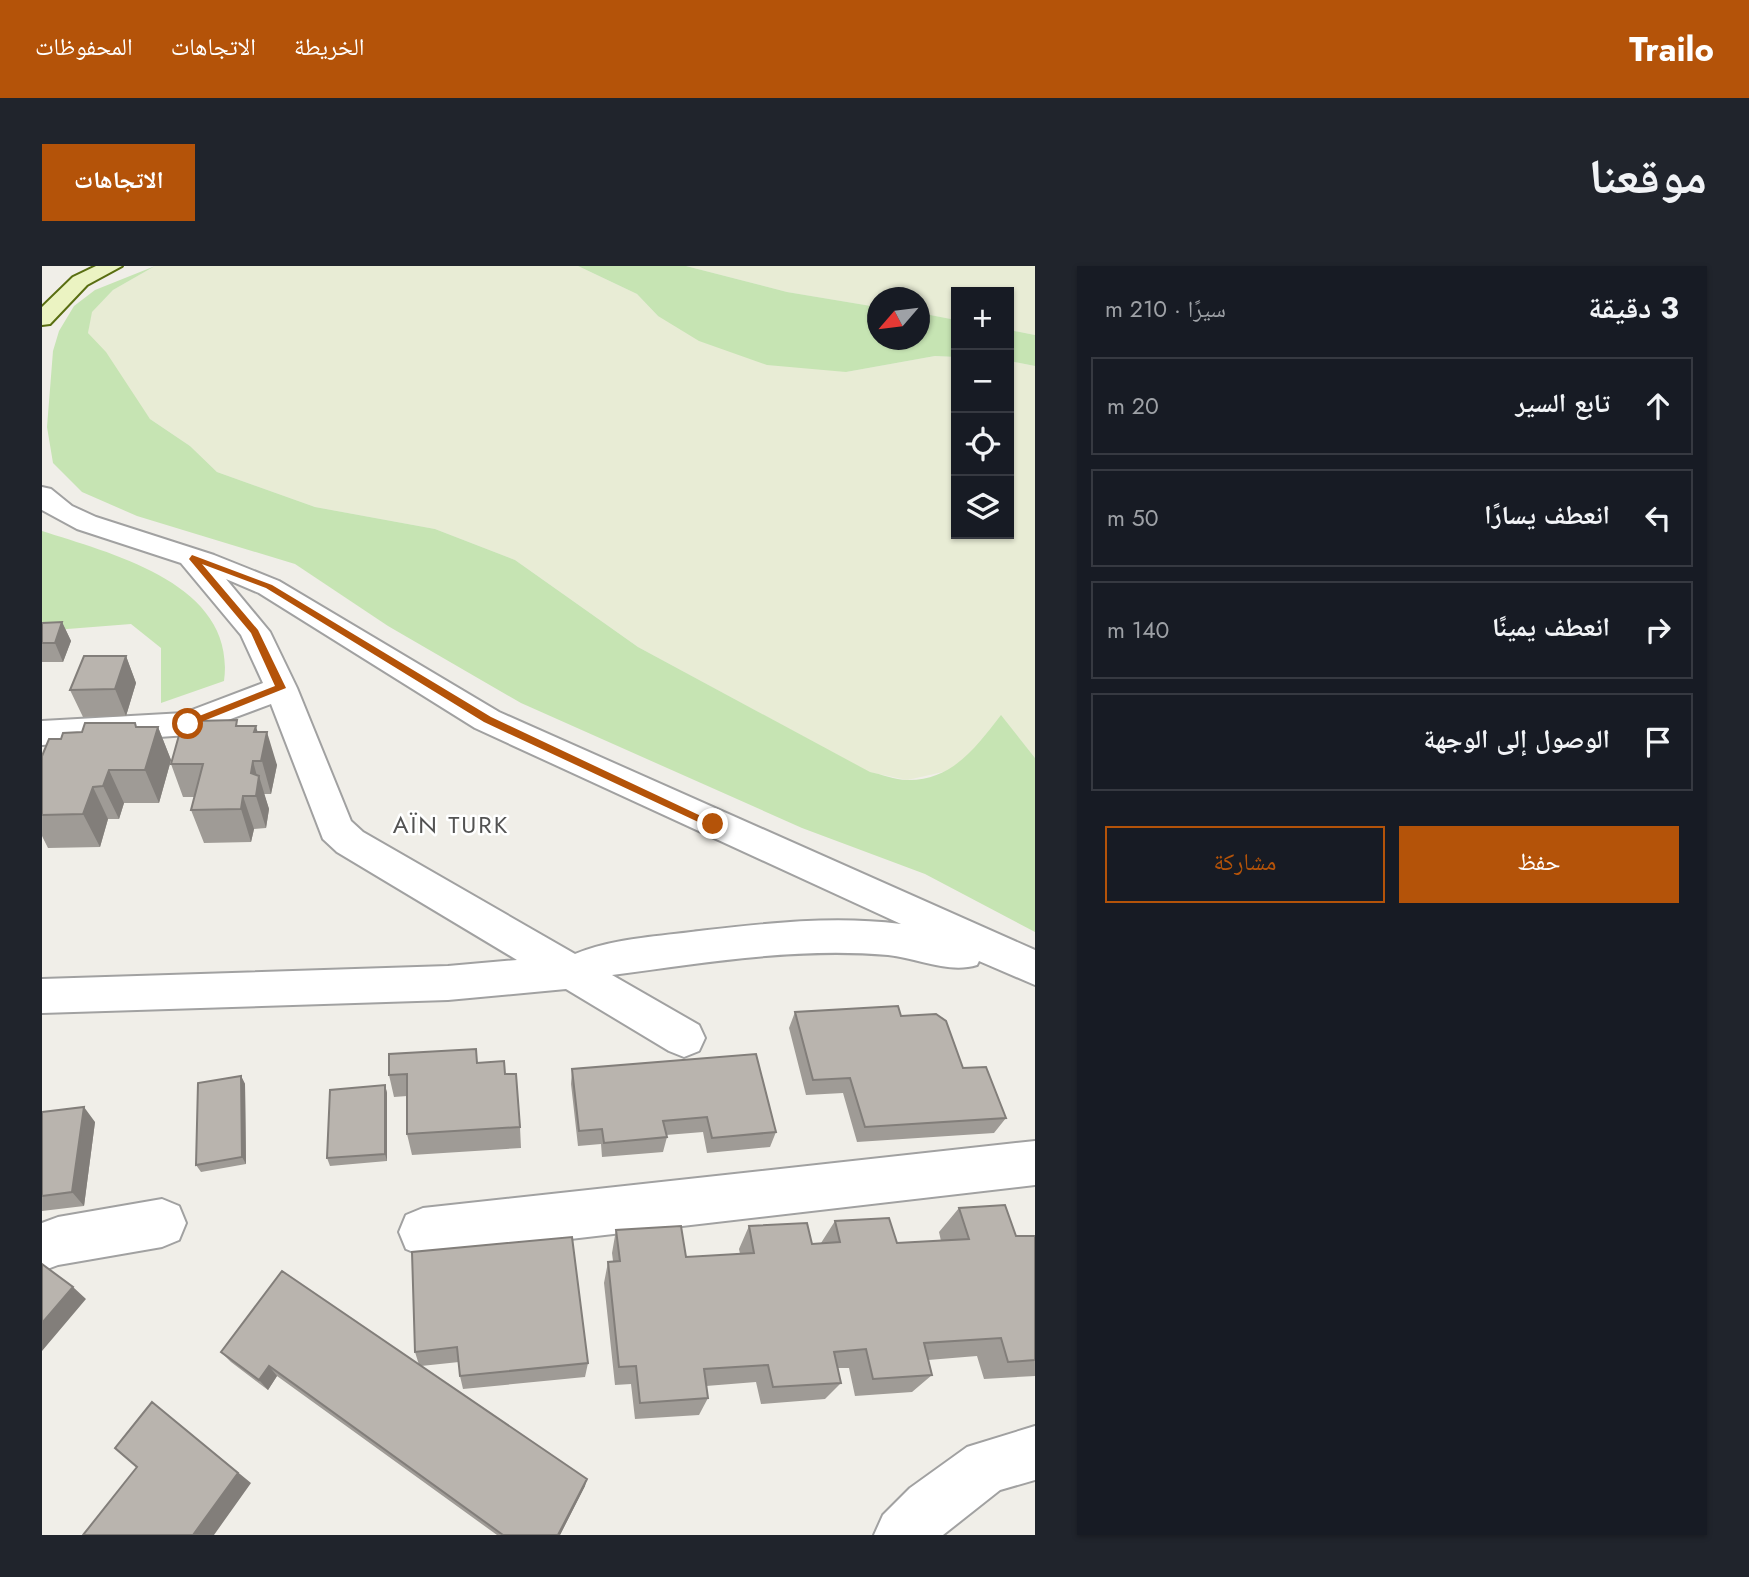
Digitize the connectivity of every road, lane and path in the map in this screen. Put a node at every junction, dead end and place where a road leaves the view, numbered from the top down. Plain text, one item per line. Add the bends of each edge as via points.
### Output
1 (113, 266) edge
2 (42, 319) edge
3 (42, 495) edge
4 (192, 557) junction
5 (281, 688) junction
6 (42, 733) edge
7 (1033, 967) edge
8 (573, 971) junction
9 (42, 996) edge
10 (684, 1038) dead end
11 (1035, 1163) edge
12 (162, 1223) dead end
13 (423, 1232) dead end
14 (42, 1247) edge
15 (1035, 1453) edge
16 (903, 1535) edge

1 - 2 main road via 80,281
3 - 4 street via 50,505 76,519
4 - 5 street via 255,632
4 - 7 street via 269,587 487,720
5 - 6 street via 188,724
5 - 8 street via 336,829 350,842
7 - 8 street via 898,940 838,935 605,959
8 - 9 street via 448,983
8 - 10 street
11 - 13 street
12 - 14 street
15 - 16 street via 986,1466 930,1508

